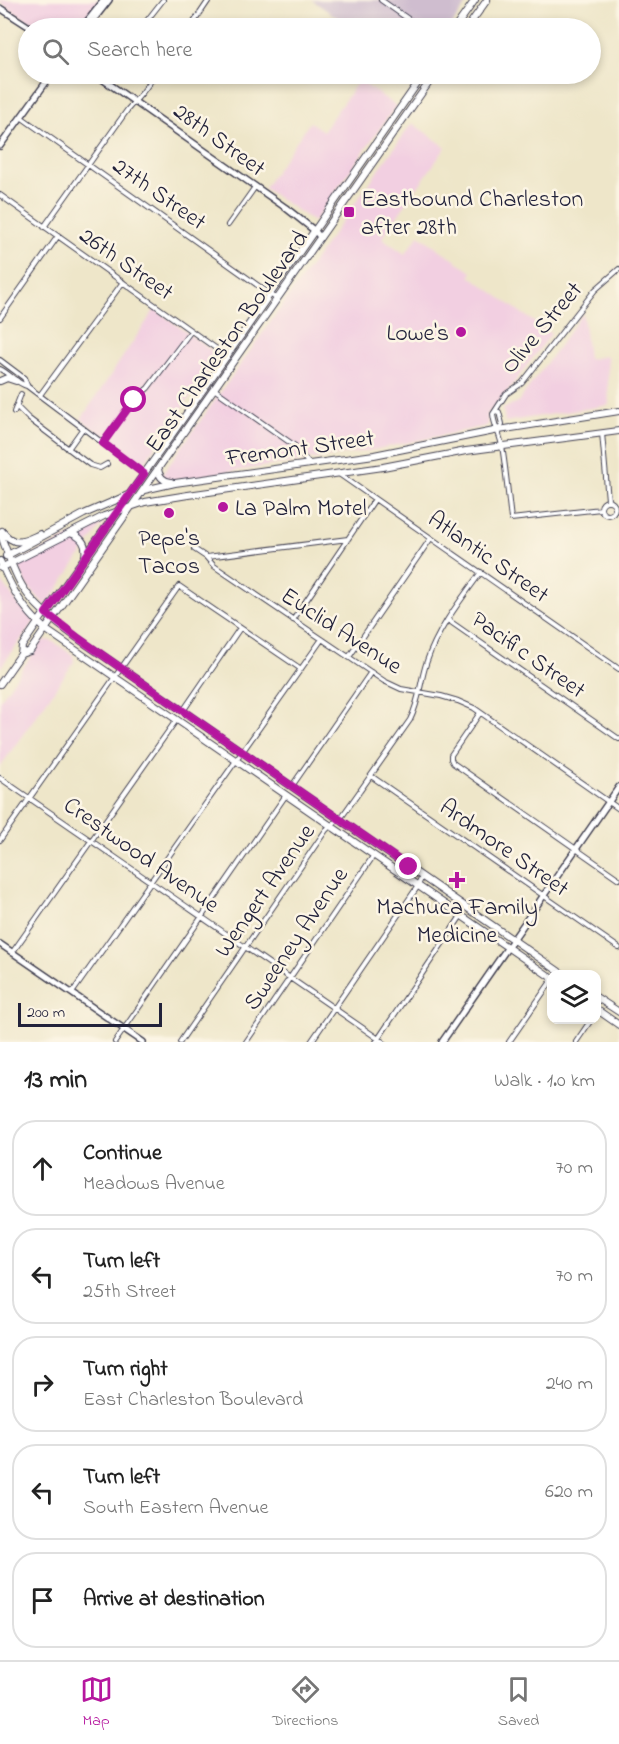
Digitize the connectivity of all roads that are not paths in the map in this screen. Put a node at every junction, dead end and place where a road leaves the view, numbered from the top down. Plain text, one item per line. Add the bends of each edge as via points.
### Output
1 (104, 0) edge
2 (109, 0) edge
3 (163, 0) edge
4 (209, 0) edge
5 (381, 0) edge
6 (476, 0) edge
7 (487, 0) edge
8 (2, 11) edge
9 (90, 18) edge
10 (95, 18) edge
11 (149, 18) edge
12 (197, 18) edge
13 (407, 18) edge
14 (462, 18) edge
15 (474, 18) edge
16 (18, 22) edge
17 (45, 84) edge
18 (110, 84) edge
19 (148, 84) edge
20 (417, 84) edge
21 (428, 84) edge
22 (135, 101) junction
23 (21, 117) junction
24 (391, 137) junction
25 (374, 145) junction
26 (0, 146) edge
27 (373, 162) junction
28 (88, 164) junction
29 (255, 187) junction
30 (0, 195) edge
31 (228, 225) dead end
32 (44, 227) junction
33 (315, 231) junction
34 (58, 237) junction
35 (320, 237) junction
36 (619, 269) edge
37 (123, 282) junction
38 (271, 293) junction
39 (277, 299) junction
40 (0, 318) edge
41 (191, 331) junction
42 (227, 356) junction
43 (0, 360) edge
44 (234, 361) junction
45 (0, 369) edge
46 (0, 381) edge
47 (16, 381) junction
48 (27, 386) junction
49 (214, 389) junction
50 (21, 394) dead end
51 (40, 395) junction
52 (16, 406) junction
53 (619, 411) edge
54 (14, 412) dead end
55 (83, 428) junction
56 (499, 430) junction
57 (619, 431) edge
58 (602, 433) junction
59 (103, 443) junction
60 (502, 446) junction
61 (68, 449) junction
62 (107, 464) dead end
63 (309, 464) junction
64 (158, 469) junction
65 (144, 474) junction
66 (339, 474) junction
67 (175, 483) junction
68 (143, 490) junction
69 (129, 495) junction
70 (375, 499) junction
71 (608, 500) junction
72 (132, 506) junction
73 (601, 509) junction
74 (117, 511) junction
75 (0, 531) edge
76 (69, 533) junction
77 (46, 534) junction
78 (348, 538) junction
79 (431, 538) junction
80 (194, 549) dead end
81 (85, 556) junction
82 (206, 557) junction
83 (10, 559) junction
84 (1, 564) edge
85 (481, 572) junction
86 (46, 613) junction
87 (53, 618) junction
88 (293, 620) junction
89 (448, 620) junction
90 (39, 623) junction
91 (240, 628) junction
92 (45, 629) junction
93 (322, 639) junction
94 (21, 654) junction
95 (349, 657) junction
96 (121, 668) junction
97 (301, 669) junction
98 (619, 669) edge
99 (371, 672) junction
100 (115, 676) junction
101 (0, 684) edge
102 (419, 693) junction
103 (183, 711) junction
104 (480, 712) junction
105 (177, 719) junction
106 (619, 739) edge
107 (243, 752) junction
108 (237, 761) junction
109 (371, 776) junction
110 (0, 778) edge
111 (292, 786) junction
112 (619, 787) edge
113 (286, 795) junction
114 (30, 798) junction
115 (609, 802) junction
116 (619, 809) edge
117 (339, 819) junction
118 (331, 826) junction
119 (0, 840) edge
120 (91, 840) junction
121 (576, 849) junction
122 (374, 855) junction
123 (422, 876) junction
124 (619, 879) edge
125 (152, 882) junction
126 (418, 886) junction
127 (543, 896) junction
128 (461, 916) junction
129 (202, 917) junction
130 (513, 939) junction
131 (0, 944) edge
132 (246, 947) junction
133 (507, 947) junction
134 (619, 948) edge
135 (12, 952) junction
136 (557, 970) edge
137 (547, 975) edge
138 (290, 978) junction
139 (547, 986) edge
140 (72, 993) junction
141 (603, 1001) joint
142 (601, 1004) edge
143 (334, 1008) junction
144 (619, 1012) edge
145 (601, 1013) edge
146 (588, 1024) edge
147 (619, 1025) edge
148 (124, 1029) junction
149 (379, 1041) edge
150 (115, 1042) edge
151 (142, 1042) edge
152 (180, 1042) edge
153 (246, 1042) edge
154 (311, 1042) edge
155 (442, 1042) edge
156 (509, 1042) edge
157 (576, 1042) edge

1 - 9 street
2 - 10 street
3 - 11 street
4 - 12 street
5 - 13 street
6 - 14 main road
7 - 15 main road
8 - 16 street
17 - 23 street
18 - 22 street, 28th Street
19 - 22 street
20 - 25 main road, East Charleston Boulevard
21 - 24 main road, East Charleston Boulevard
22 - 28 street
22 - 29 street, 28th Street
23 - 26 street
23 - 28 street, 27th Street
24 - 25 main road
24 - 27 main road, East Charleston Boulevard
25 - 27 main road
25 - 33 main road, East Charleston Boulevard
27 - 35 main road, East Charleston Boulevard
28 - 32 street
28 - 38 street, 27th Street
29 - 31 street
29 - 33 street, 28th Street
30 - 32 street, 26th Street
32 - 34 street, 26th Street
33 - 35 street, 28th Street
33 - 38 main road, East Charleston Boulevard
34 - 37 street, 26th Street
34 - 40 street
35 - 39 main road, East Charleston Boulevard
36 - 56 street, Olive Street via 595,290 522,383 506,394 493,414
37 - 41 street, 26th Street
37 - 51 street
38 - 39 street, 27th Street
38 - 42 main road, East Charleston Boulevard
39 - 44 main road, East Charleston Boulevard
41 - 42 street, 26th Street
41 - 59 street
42 - 44 street, 26th Street
42 - 65 main road, East Charleston Boulevard
43 - 48 street via 24,378
44 - 49 main road, East Charleston Boulevard
45 - 47 street
46 - 47 main road
47 - 48 street
48 - 51 street
49 - 63 street via 296,446
49 - 64 main road, East Charleston Boulevard
50 - 52 street
51 - 55 street
52 - 54 street
52 - 61 street
53 - 56 main road, Fremont Street
55 - 59 street
55 - 61 street
56 - 60 street, Olive Street
56 - 63 main road, Fremont Street via 383,454
57 - 58 main road, Fremont Street
58 - 60 main road, Fremont Street
58 - 71 street
59 - 65 street
60 - 66 main road, Fremont Street
60 - 73 street via 511,519
61 - 62 street via 95,467
63 - 67 main road, Fremont Street
64 - 67 main road via 162,479
64 - 68 main road, East Charleston Boulevard
65 - 69 main road, East Charleston Boulevard
66 - 70 street, Atlantic Street
66 - 72 main road, Fremont Street
67 - 68 main road, Fremont Street
68 - 69 main road, Fremont Street
68 - 72 main road, East Charleston Boulevard
69 - 74 main road, East Charleston Boulevard
69 - 77 main road, Fremont Street
70 - 78 street
70 - 79 street, Atlantic Street
71 - 73 street
71 - 73 street via 616,506 613,513 606,515
72 - 74 main road, Fremont Street
72 - 87 main road, East Charleston Boulevard
74 - 76 main road, Fremont Street
74 - 81 main road, East Charleston Boulevard
75 - 77 main road via 16,542
75 - 83 main road
76 - 81 main road via 85,544
76 - 83 main road, Fremont Street
77 - 83 main road, Fremont Street
78 - 82 street
78 - 88 street
79 - 85 street, Atlantic Street
79 - 95 street
80 - 82 street, Euclid Avenue
81 - 86 main road, East Charleston Boulevard
82 - 88 street, Euclid Avenue
83 - 84 main road, Fremont Street
83 - 86 main road via 25,590
84 - 90 main road via 16,596
85 - 89 street, Wengert Avenue
85 - 98 street, Atlantic Street
86 - 87 main road
86 - 90 main road, East Charleston Boulevard
87 - 92 main road, East Charleston Boulevard
87 - 96 main road
88 - 93 street, Euclid Avenue
89 - 102 street, Wengert Avenue via 427,660
89 - 106 street, Pacific Street
90 - 92 main road
90 - 94 main road, East Charleston Boulevard via 22,646
91 - 96 street via 179,586
91 - 97 street
91 - 103 street
92 - 94 main road, East Charleston Boulevard via 30,651
92 - 100 main road
93 - 95 street, Euclid Avenue
93 - 97 street
94 - 101 main road, East Charleston Boulevard
95 - 99 street, Euclid Avenue
96 - 100 street
96 - 103 main road
97 - 107 street
99 - 102 street, Euclid Avenue via 401,689
99 - 111 street
100 - 105 main road
100 - 114 street
102 - 104 street, Euclid Avenue via 458,701
102 - 109 street, Wengert Avenue via 410,720
103 - 107 main road
104 - 115 street, Euclid Avenue
104 - 121 street via 451,755 453,763
105 - 108 main road
105 - 120 street
107 - 108 street
107 - 111 main road
108 - 113 main road
108 - 125 street
109 - 117 street, Wengert Avenue
109 - 127 street, Ardmore Street
110 - 114 street, Crestwood Avenue
111 - 117 main road
112 - 115 street
113 - 118 main road
113 - 129 street
114 - 119 street
114 - 120 street, Crestwood Avenue
115 - 116 street, Euclid Avenue
115 - 121 street
117 - 118 street, Wengert Avenue
117 - 123 main road
118 - 122 main road
118 - 132 street, Wengert Avenue
120 - 125 street, Crestwood Avenue
120 - 135 street
121 - 124 street
121 - 127 street
122 - 126 main road
122 - 138 street, Sweeney Avenue
123 - 126 street
123 - 130 main road
125 - 129 street, Crestwood Avenue
125 - 140 street
126 - 128 main road
126 - 143 street
127 - 130 street
127 - 134 street, Ardmore Street
128 - 133 main road
128 - 149 street
129 - 132 street, Crestwood Avenue
129 - 148 street
130 - 133 street
130 - 136 main road
131 - 135 street
132 - 138 street, Crestwood Avenue
132 - 152 street, Wengert Avenue
133 - 137 main road
133 - 155 street
135 - 140 street
138 - 143 street, Crestwood Avenue
138 - 153 street, Sweeney Avenue
139 - 156 street
140 - 148 street
141 - 142 street
141 - 144 main road
143 - 149 street, Crestwood Avenue
143 - 154 street
145 - 147 main road
146 - 157 street
148 - 150 street
148 - 151 street

